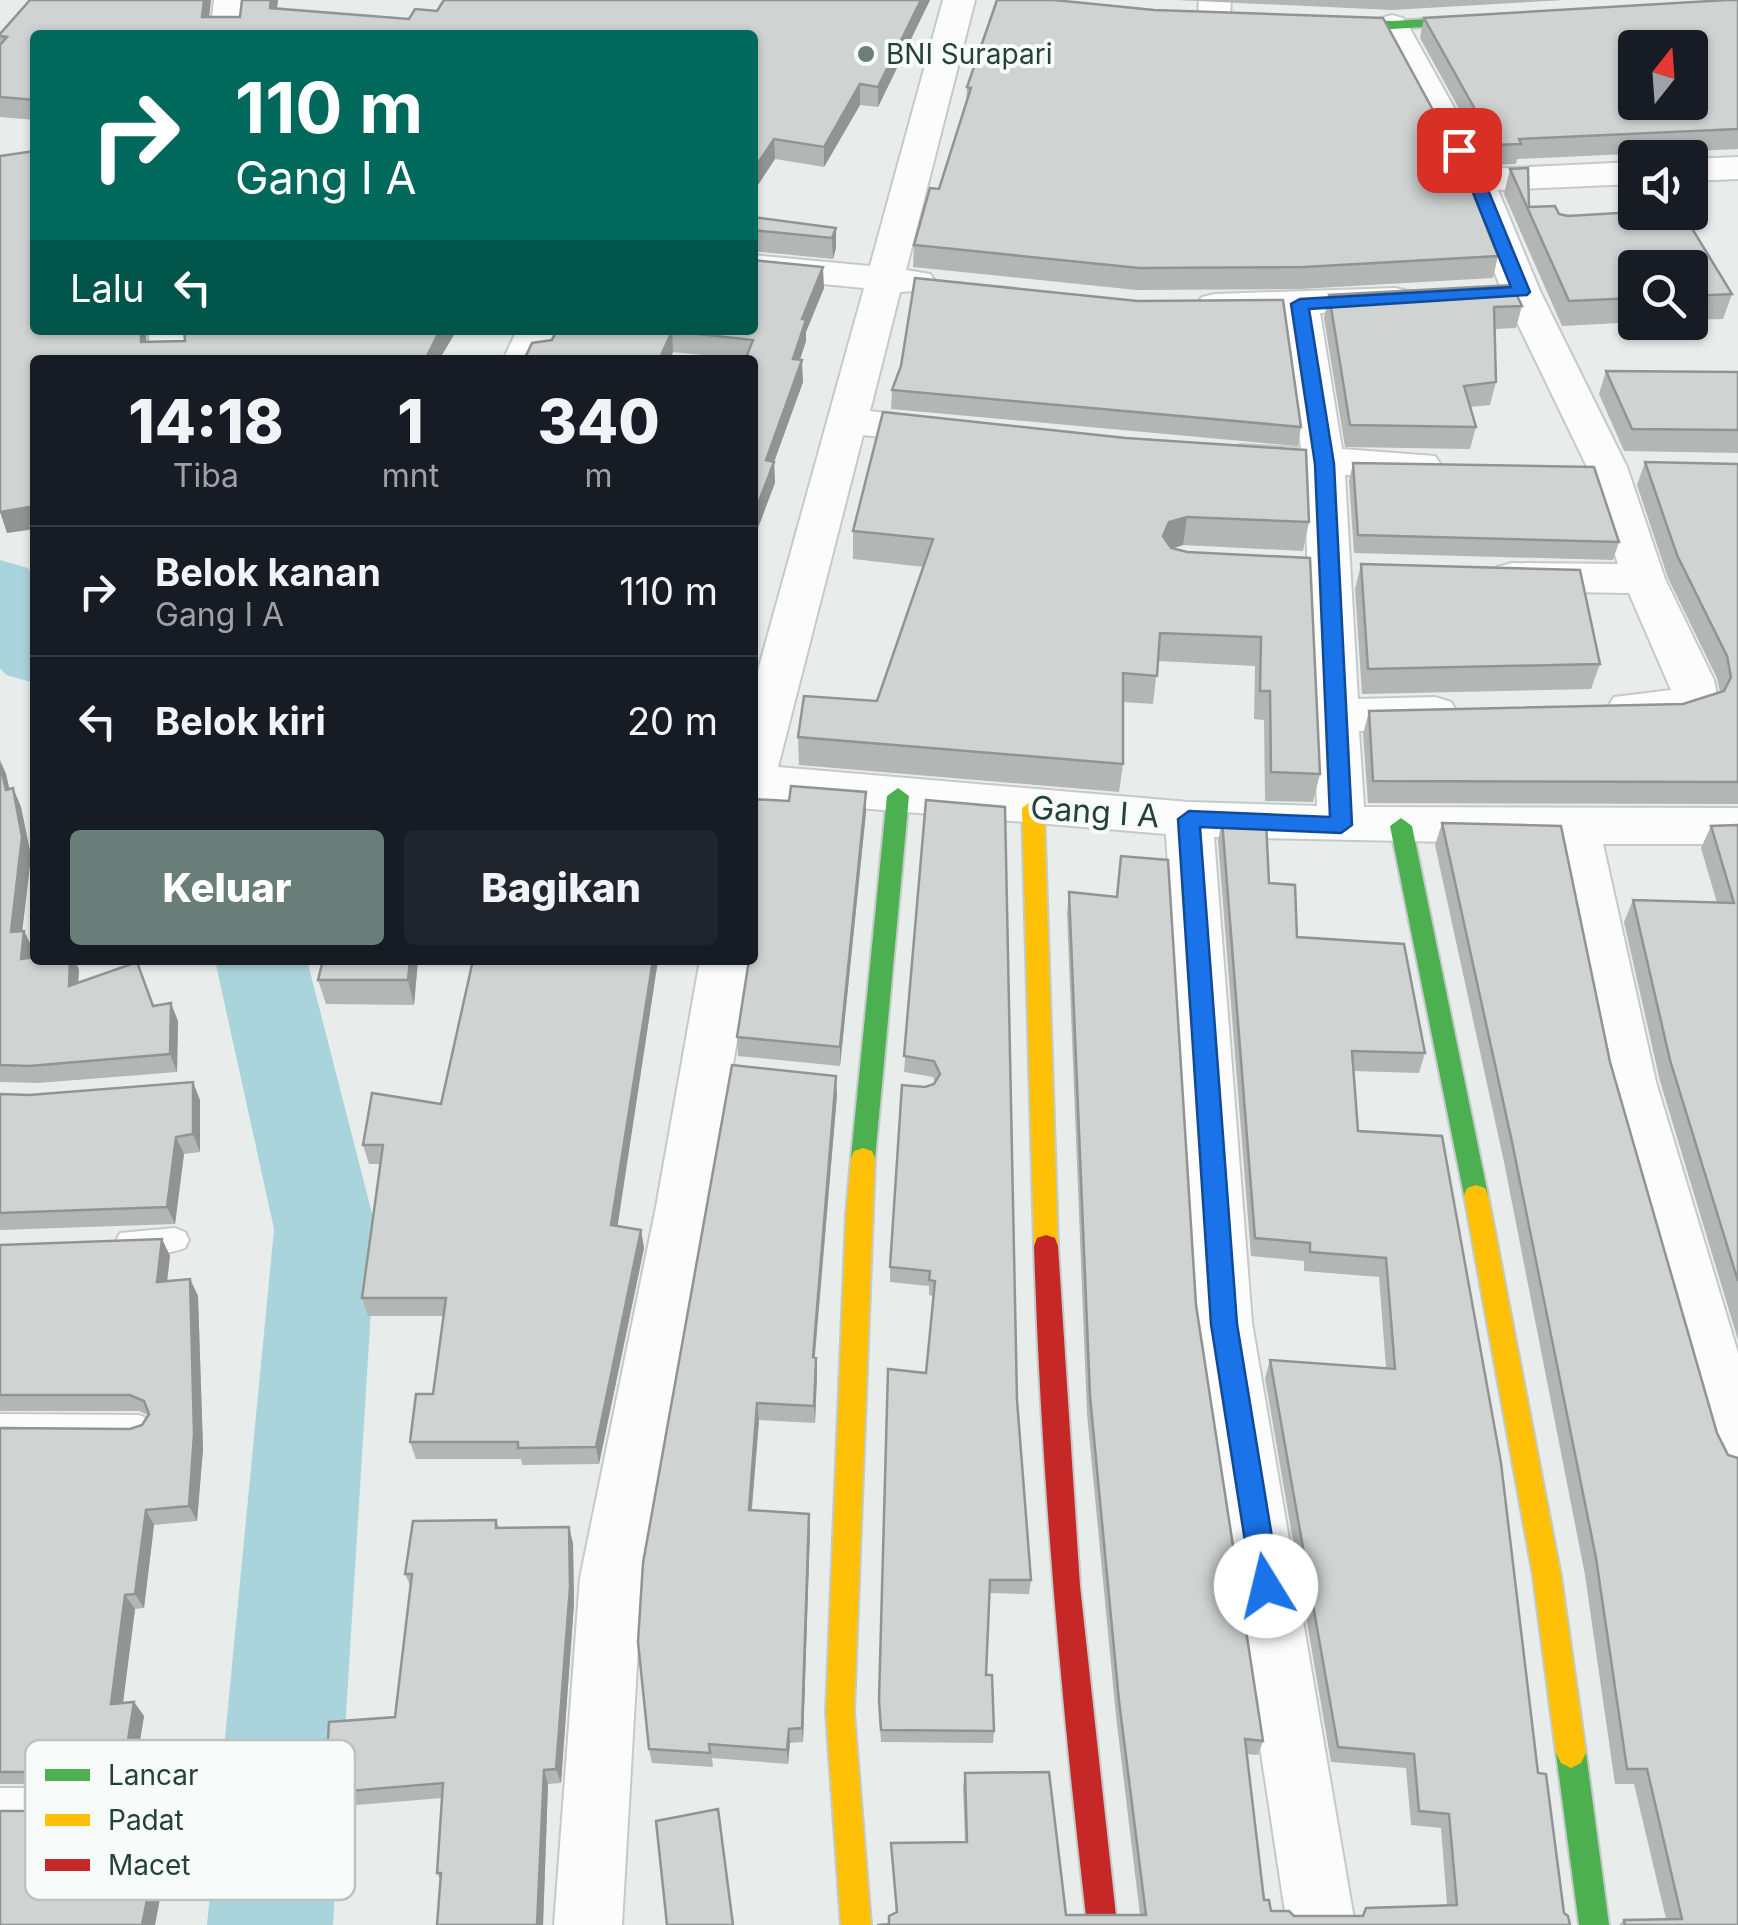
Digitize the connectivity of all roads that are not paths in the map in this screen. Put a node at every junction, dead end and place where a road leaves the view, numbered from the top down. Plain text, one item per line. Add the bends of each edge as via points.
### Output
1 (230, 0) edge
2 (960, 0) edge
3 (1525, 17) edge
4 (1293, 22) edge
5 (1392, 25) junction
6 (227, 30) edge
7 (1738, 168) edge
8 (1708, 169) edge
9 (1618, 174) edge
10 (1476, 180) junction
11 (758, 267) edge
12 (883, 279) junction
13 (955, 286) edge
14 (1429, 296) edge
15 (1300, 304) junction
16 (1183, 306) edge
17 (848, 421) junction
18 (986, 436) edge
19 (1196, 455) edge
20 (1324, 464) junction
21 (1456, 466) edge
22 (1464, 576) edge
23 (1644, 579) junction
24 (764, 688) edge
25 (1594, 709) edge
26 (1475, 712) edge
27 (1335, 716) junction
28 (758, 734) edge
29 (758, 781) edge
30 (898, 796) junction
31 (1034, 808) junction
32 (1189, 819) junction
33 (1341, 825) junction
34 (1401, 826) junction
35 (1738, 826) edge
36 (1576, 827) junction
37 (725, 965) edge
38 (175, 1240) dead end
39 (97, 1242) edge
40 (0, 1427) edge
41 (139, 1428) edge
42 (1738, 1451) edge
43 (588, 1925) edge
44 (856, 1925) edge
45 (1102, 1925) edge
46 (1321, 1925) edge
47 (1594, 1925) edge

1 - 6 street
2 - 12 street
3 - 5 main road
4 - 5 main road
5 - 10 street
7 - 8 street
9 - 10 street
10 - 23 street via 1503,292 1607,468
11 - 12 street
12 - 13 street
12 - 17 street
14 - 15 street
15 - 16 street
15 - 20 street
17 - 18 street
17 - 24 street
19 - 20 street
20 - 21 street
20 - 27 street
22 - 23 street
23 - 25 street via 1692,680 1695,700 1674,707
24 - 28 street
26 - 27 street
27 - 33 street
29 - 30 street, Gang I A
30 - 31 street, Gang I A
30 - 44 main road via 858,1215 840,1712
31 - 32 street, Gang I A
31 - 45 main road via 1051,1414
32 - 33 street, Gang I A
32 - 46 street via 1224,1324
33 - 34 street, Gang I A
34 - 36 street, Gang I A
34 - 47 main road via 1547,1576
35 - 36 street, Gang I A
36 - 42 street via 1630,1082
37 - 43 street via 718,1068 611,1578
38 - 39 lane
40 - 41 lane

